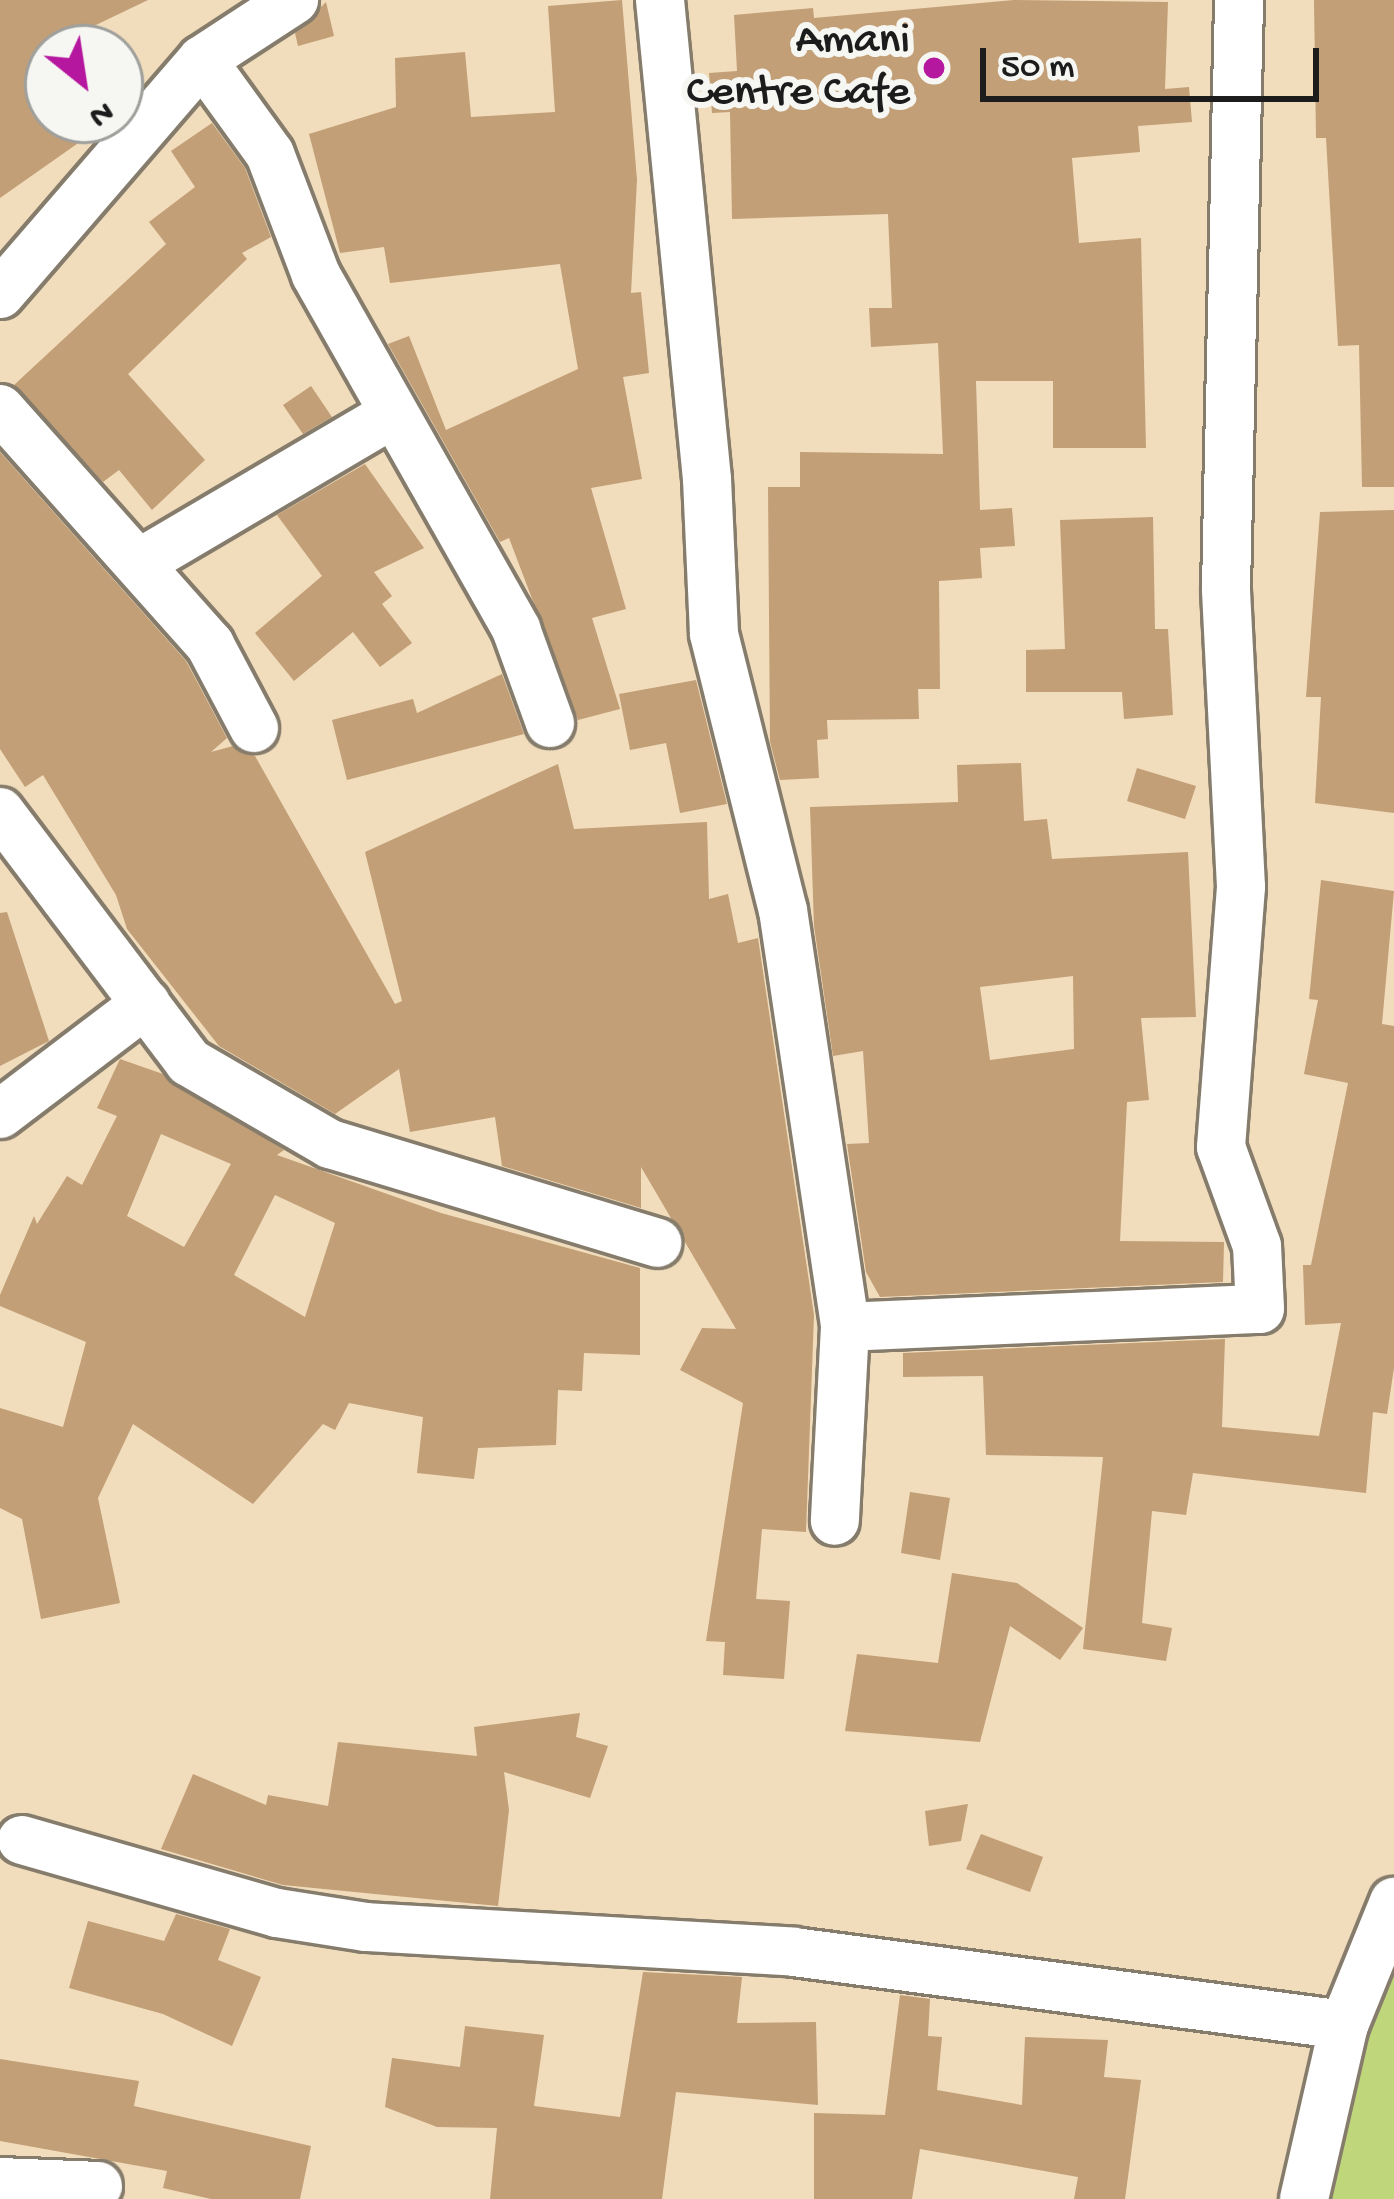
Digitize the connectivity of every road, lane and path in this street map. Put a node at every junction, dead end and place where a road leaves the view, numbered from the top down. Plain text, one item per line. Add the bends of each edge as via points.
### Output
1 (294, 0) edge
2 (660, 0) edge
3 (1239, 0) edge
4 (202, 60) junction
5 (0, 294) edge
6 (0, 409) edge
7 (393, 414) junction
8 (143, 561) junction
9 (550, 723) dead end
10 (254, 728) dead end
11 (0, 812) edge
12 (146, 1003) junction
13 (0, 1114) edge
14 (657, 1243) dead end
15 (845, 1327) junction
16 (835, 1521) dead end
17 (22, 1840) dead end
18 (1394, 1902) edge
19 (1344, 2025) junction
20 (0, 2182) edge
21 (98, 2186) dead end
22 (1304, 2199) edge

1 - 4 street
2 - 15 street via 707,479 714,634 783,910
3 - 15 street via 1226,588 1241,887 1221,1147 1257,1246 1260,1309
4 - 5 street
4 - 7 street via 270,154 316,275
6 - 8 street
7 - 8 street via 233,501
7 - 9 street via 516,629
8 - 10 street via 210,645
11 - 12 street
12 - 13 street
12 - 14 street via 189,1062 330,1144
15 - 16 street
17 - 19 street via 277,1913 366,1927 794,1952
18 - 19 street
19 - 22 street
20 - 21 street

